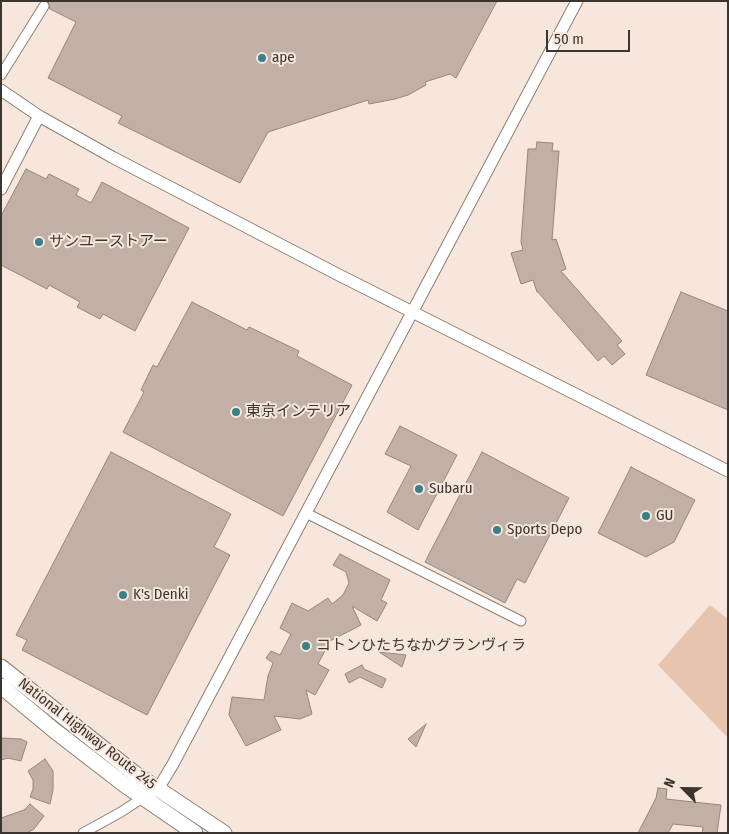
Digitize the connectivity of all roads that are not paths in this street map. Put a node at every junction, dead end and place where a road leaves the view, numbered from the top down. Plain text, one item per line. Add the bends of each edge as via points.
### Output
1 (576, 1) edge
2 (44, 6) dead end
3 (1, 75) edge
4 (1, 90) edge
5 (40, 116) junction
6 (1, 188) edge
7 (412, 312) junction
8 (728, 471) edge
9 (306, 513) junction
10 (521, 621) dead end
11 (1, 667) edge
12 (1, 686) edge
13 (158, 789) junction
14 (144, 797) junction
15 (84, 833) edge
16 (196, 833) edge
17 (224, 833) edge

1 - 7 street
2 - 3 street
4 - 5 street
5 - 6 street
5 - 7 street via 112,157
7 - 8 street
7 - 9 street
9 - 10 street
9 - 13 street
11 - 13 highway, National Highway Route 245
12 - 14 highway, National Highway Route 245
13 - 14 street
13 - 17 highway, National Highway Route 245
14 - 15 street
14 - 16 highway, National Highway Route 245

